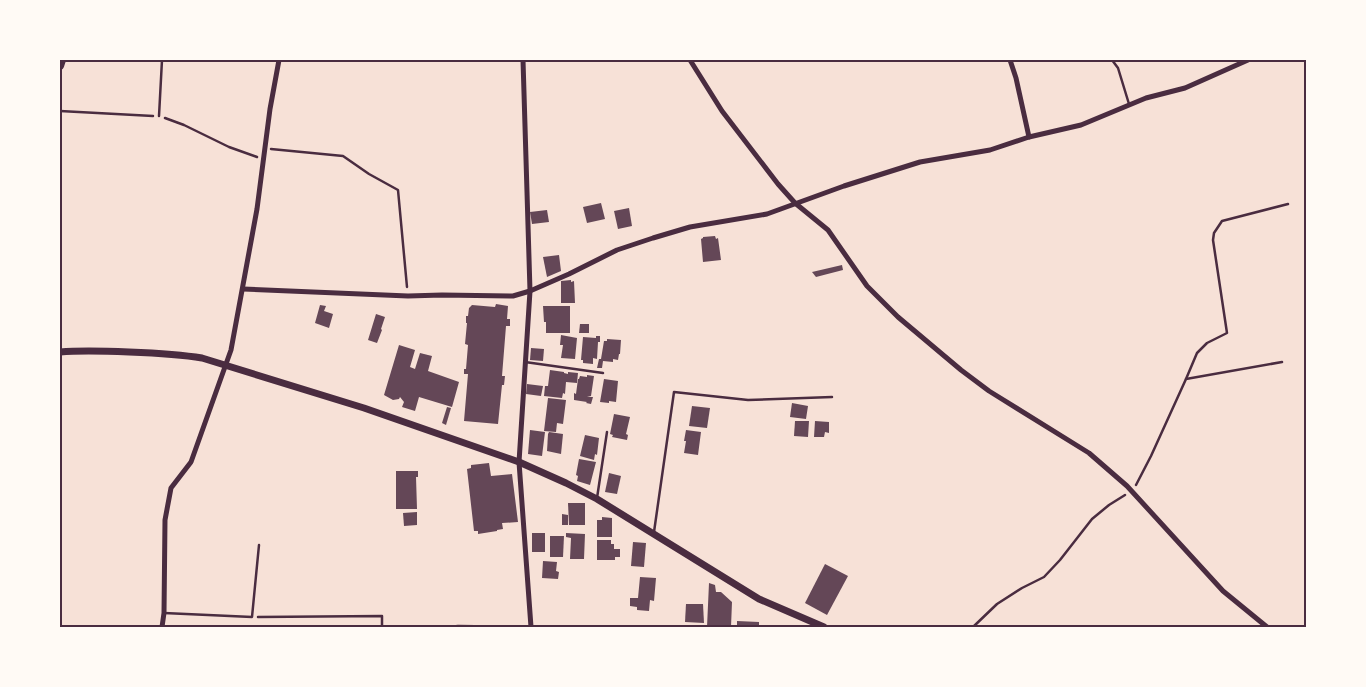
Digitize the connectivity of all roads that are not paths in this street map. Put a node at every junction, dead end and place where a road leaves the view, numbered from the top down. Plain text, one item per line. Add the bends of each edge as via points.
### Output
1 (62, 60) edge
2 (162, 60) edge
3 (279, 60) edge
4 (523, 60) edge
5 (690, 60) edge
6 (1010, 60) edge
7 (1112, 60) edge
8 (1248, 60) edge
9 (60, 66) edge
10 (1129, 104) junction
11 (159, 116) road end
12 (1030, 137) junction
13 (795, 204) junction
14 (243, 289) junction
15 (530, 291) junction
16 (60, 352) edge
17 (526, 362) junction
18 (225, 364) junction
19 (603, 373) dead end
20 (832, 397) dead end
21 (607, 432) dead end
22 (519, 462) junction
23 (597, 499) junction
24 (654, 533) junction
25 (259, 545) dead end
26 (164, 613) junction
27 (162, 627) edge
28 (531, 627) edge
29 (824, 627) edge
30 (1268, 627) edge

1 - 9 main road
2 - 11 lane
3 - 14 street
4 - 15 street
5 - 13 street via 722,112
6 - 12 street
7 - 10 lane via 1118,68
8 - 10 street via 1185,88
10 - 12 street via 1081,125
12 - 13 street via 990,150 920,162
13 - 15 street via 767,214 690,227 653,238 617,250
13 - 30 street via 828,230 867,286 898,317 989,391 1089,453 1132,491 1223,591
14 - 15 street via 408,296 513,296
14 - 18 street
15 - 17 street
16 - 18 street via 102,350 177,354
17 - 19 lane
17 - 22 street
18 - 22 street
18 - 26 street via 191,462 171,488 165,520
20 - 24 lane via 748,400 674,392
21 - 23 lane
22 - 23 street
22 - 28 street
23 - 24 street
24 - 29 street via 759,599
25 - 26 lane via 252,617
26 - 27 street

